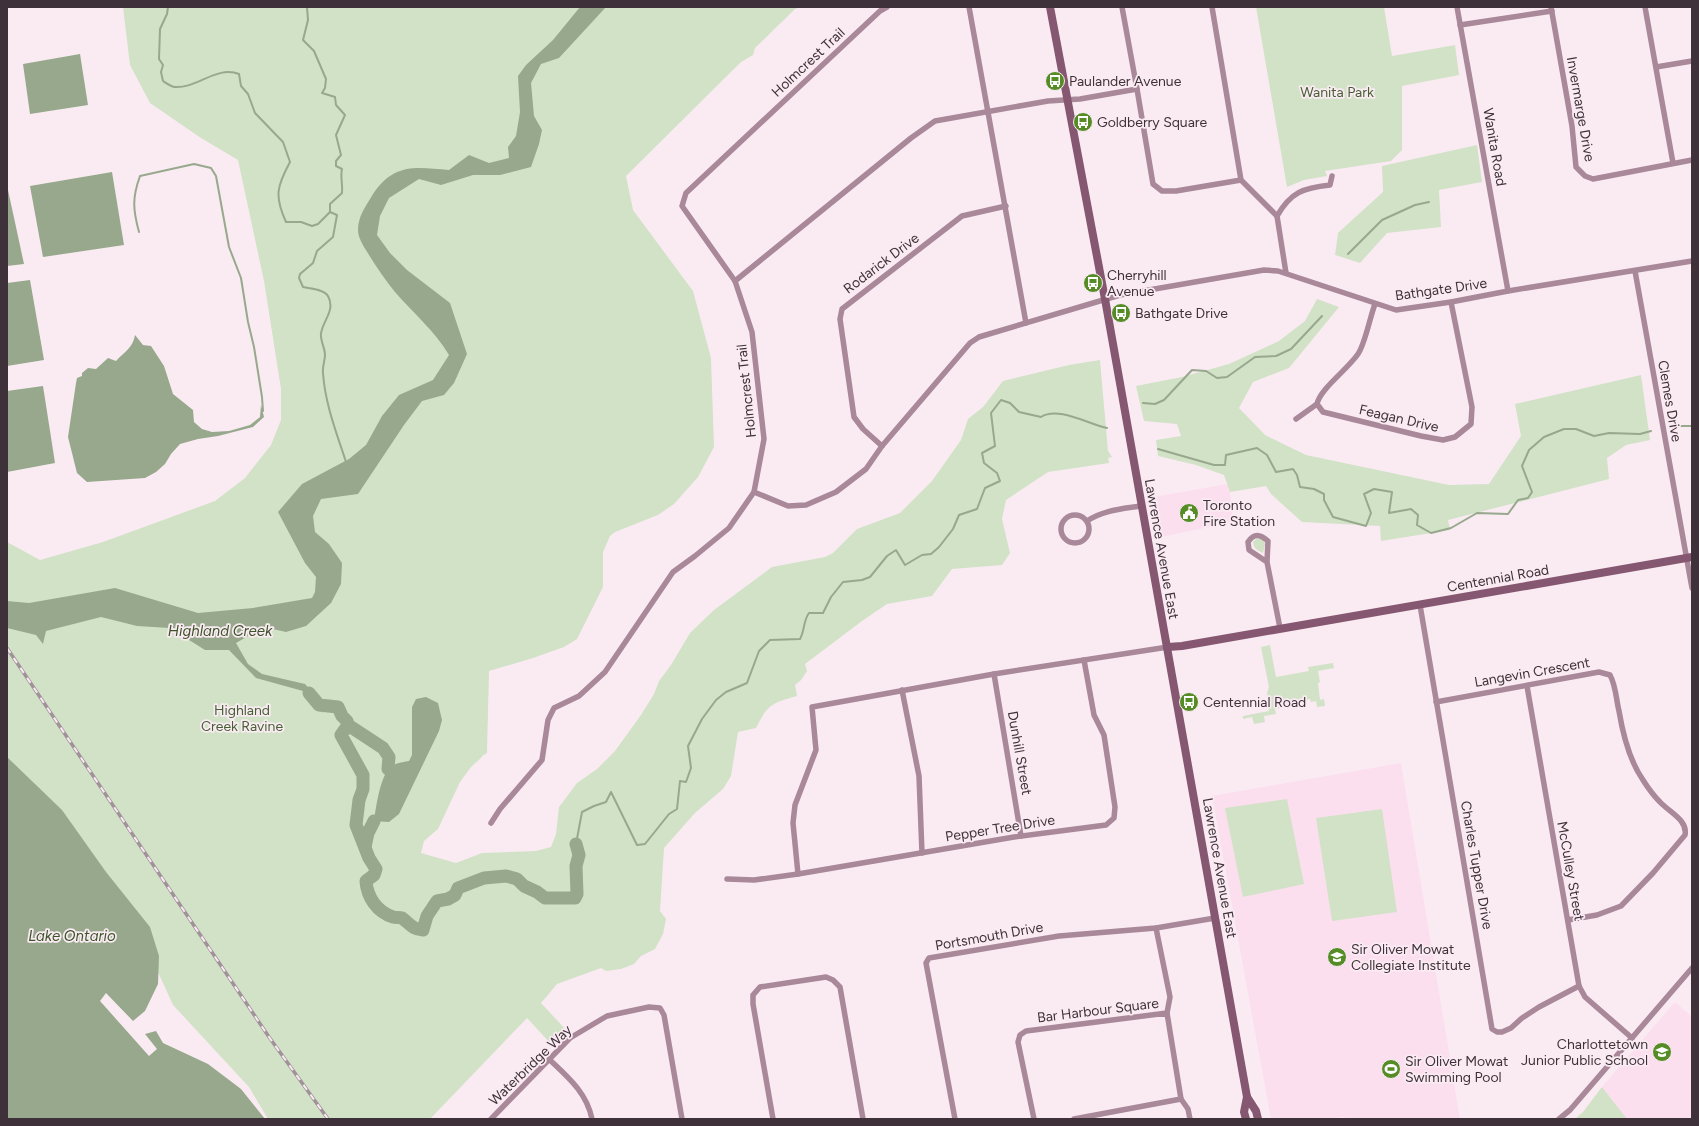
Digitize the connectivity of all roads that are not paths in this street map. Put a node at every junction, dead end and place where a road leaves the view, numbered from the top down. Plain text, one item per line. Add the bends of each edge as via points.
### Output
1 (887, 7) edge
2 (969, 7) edge
3 (1050, 7) edge
4 (1122, 7) edge
5 (1212, 7) edge
6 (1457, 7) edge
7 (1645, 7) edge
8 (1552, 9) edge
9 (1460, 25) junction
10 (1692, 61) edge
11 (1656, 67) junction
12 (1137, 89) junction
13 (1067, 99) junction
14 (988, 111) junction
15 (1692, 160) edge
16 (1673, 163) junction
17 (1332, 176) dead end
18 (1241, 180) junction
19 (1006, 206) junction
20 (1277, 216) junction
21 (1692, 261) edge
22 (1635, 271) junction
23 (1286, 274) junction
24 (735, 281) junction
25 (1508, 291) junction
26 (1105, 299) junction
27 (1451, 302) junction
28 (1375, 304) junction
29 (1026, 323) junction
30 (1317, 404) junction
31 (1296, 419) dead end
32 (882, 446) junction
33 (754, 492) junction
34 (1141, 506) junction
35 (1087, 521) junction
36 (1689, 558) edge
37 (1267, 562) junction
38 (1692, 588) edge
39 (1420, 605) junction
40 (1280, 628) junction
41 (1168, 647) junction
42 (1084, 660) junction
43 (994, 674) junction
44 (1527, 686) junction
45 (902, 690) junction
46 (1436, 702) junction
47 (491, 823) dead end
48 (1021, 836) junction
49 (922, 853) junction
50 (798, 874) junction
51 (727, 878) dead end
52 (1216, 918) junction
53 (1568, 920) junction
54 (1156, 928) junction
55 (1692, 968) edge
56 (1579, 986) junction
57 (1167, 1013) junction
58 (1632, 1038) junction
59 (550, 1060) junction
60 (1247, 1097) junction
61 (1181, 1099) junction
62 (491, 1119) edge
63 (592, 1119) edge
64 (682, 1119) edge
65 (773, 1119) edge
66 (863, 1119) edge
67 (955, 1119) edge
68 (1034, 1119) edge
69 (1074, 1119) edge
70 (1190, 1119) edge
71 (1246, 1119) edge
72 (1258, 1119) edge
73 (1559, 1119) edge

1 - 24 street, Holmcrest Trail via 686,193 682,206
2 - 14 street
3 - 13 main road, Lawrence Avenue East
4 - 12 street
5 - 18 street
6 - 9 street, Wanita Road
7 - 11 street
8 - 9 street
8 - 16 street, Invermarge Drive via 1572,126 1576,167 1585,176 1593,179
9 - 25 street, Wanita Road
10 - 11 street
11 - 16 street
12 - 13 street
12 - 18 street via 1153,184 1162,191 1176,191
13 - 14 street
13 - 26 main road, Lawrence Avenue East
14 - 19 street
14 - 24 street via 935,121
15 - 16 street, Invermarge Drive
17 - 20 street via 1330,185 1304,189 1293,196
18 - 20 street
19 - 29 street
19 - 32 street, Rodarick Drive via 962,216 842,309 840,319 854,417
20 - 23 street
21 - 22 street, Bathgate Drive
22 - 25 street, Bathgate Drive
22 - 36 street, Clemes Drive
23 - 26 street, Bathgate Drive via 1264,270
23 - 28 street, Bathgate Drive
24 - 33 street, Holmcrest Trail via 752,332 764,439
25 - 27 street, Bathgate Drive
26 - 29 street
26 - 34 main road, Lawrence Avenue East
27 - 28 street, Bathgate Drive via 1396,310
27 - 30 street, Feagan Drive via 1472,407 1470,424 1455,437 1443,440 1421,436 1323,412
28 - 30 street via 1359,353 1318,396
29 - 32 street via 978,337 970,343
30 - 31 street
32 - 33 street via 860,474 836,492 806,505 788,506
33 - 47 street, Holmcrest Trail via 729,528 672,572 606,672 579,696 554,708 548,720 542,760
34 - 35 street via 1106,512
34 - 41 main road, Lawrence Avenue East
35 - 35 street via 1079,516 1069,516 1062,524 1064,538 1075,544 1084,541 1090,529
36 - 38 street, Clemes Drive
36 - 39 main road, Centennial Road
37 - 37 street via 1268,541 1262,536 1251,537 1248,542 1249,550
37 - 40 street
39 - 40 main road, Centennial Road
39 - 46 street, Charles Tupper Drive
40 - 41 main road, Centennial Road
41 - 42 street, Centennial Road
41 - 52 main road, Lawrence Avenue East
42 - 43 street, Centennial Road
42 - 48 street, Pepper Tree Drive via 1094,715 1104,735 1115,807 1114,818 1106,825
43 - 45 street, Centennial Road
43 - 48 street, Dunhill Street
44 - 46 street, Langevin Crescent
44 - 53 street, McCulley Street
44 - 53 street, Langevin Crescent via 1599,672 1610,675 1630,755 1643,781 1660,802 1683,823 1686,830 1685,835 1627,902 1597,915
45 - 49 street via 919,776
45 - 50 street, Centennial Road via 812,707 816,750 795,805 792,823
46 - 56 street, Charles Tupper Drive via 1492,1029 1497,1032 1507,1030 1539,1007
48 - 49 street, Pepper Tree Drive
49 - 50 street, Pepper Tree Drive
50 - 51 street, Pepper Tree Drive via 754,880
52 - 54 street, Portsmouth Drive
52 - 60 main road, Lawrence Avenue East
53 - 56 street, McCulley Street
54 - 57 street via 1170,997
54 - 67 street, Portsmouth Drive via 1058,936 928,958 926,963
55 - 58 street
56 - 58 street, McCulley Street via 1585,997
57 - 61 street, Bar Harbour Square
57 - 68 street, Bar Harbour Square via 1107,1022 1062,1025 1026,1031 1020,1035 1018,1042
58 - 73 street via 1570,1110
59 - 62 street, Waterbridge Way
59 - 63 street via 583,1094
59 - 64 street, Waterbridge Way via 570,1038 607,1016 649,1007 660,1008 664,1015
60 - 71 main road, Lawrence Avenue East via 1244,1112
60 - 72 main road, Lawrence Avenue East
61 - 69 street
61 - 70 street, Bar Harbour Square via 1188,1109
65 - 66 street via 753,995 760,987 826,977 840,987

